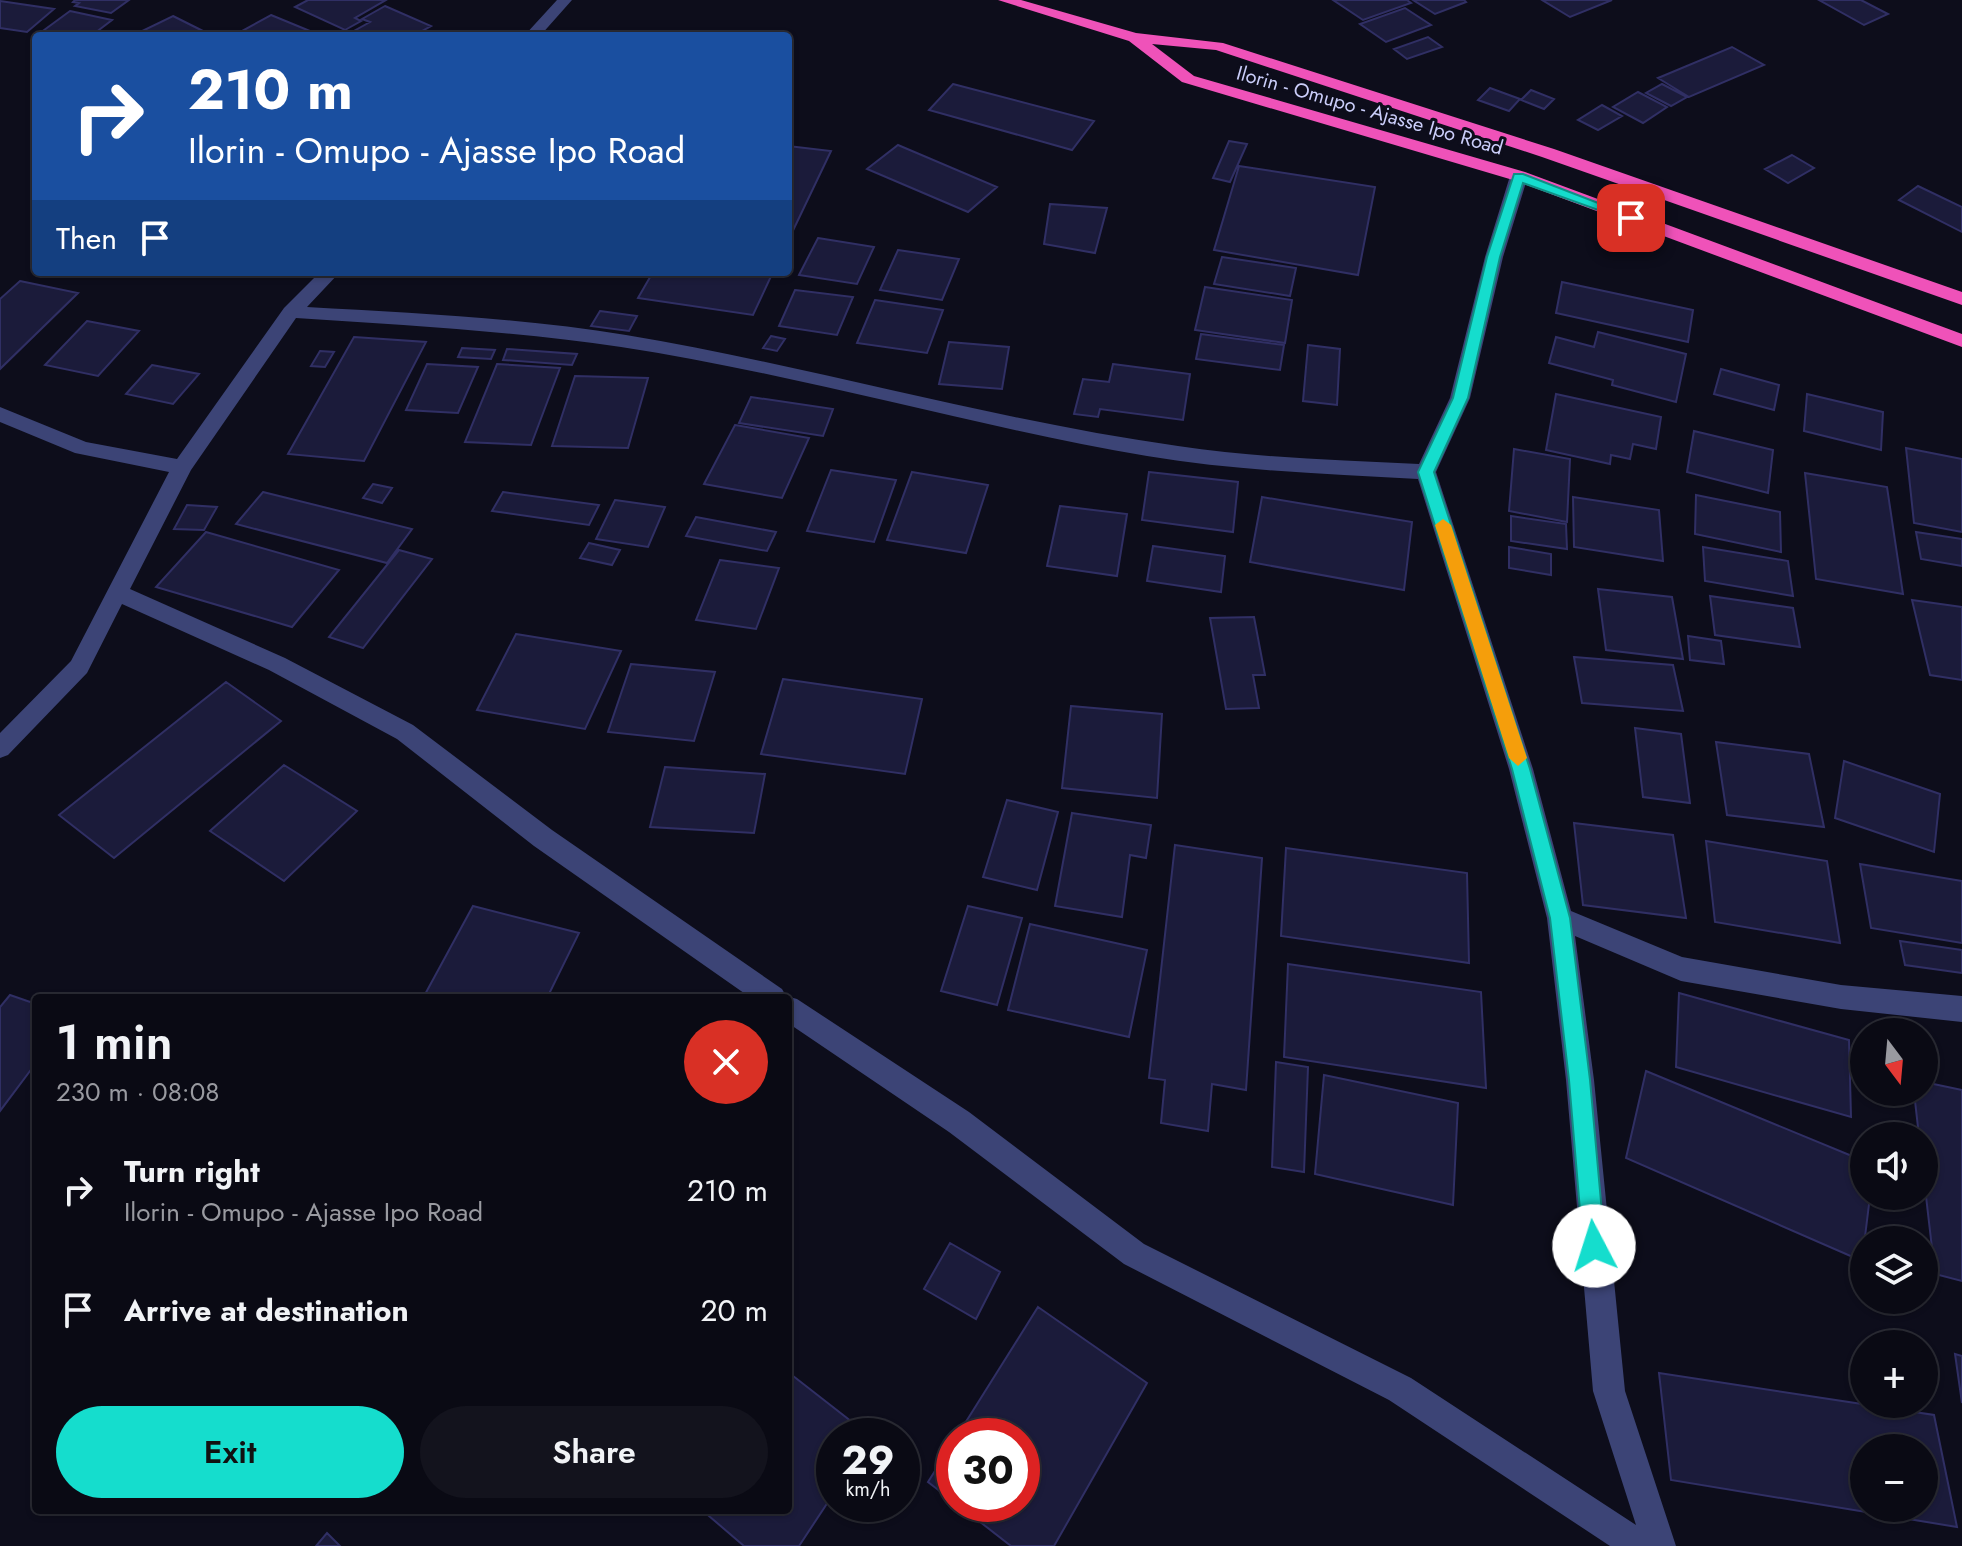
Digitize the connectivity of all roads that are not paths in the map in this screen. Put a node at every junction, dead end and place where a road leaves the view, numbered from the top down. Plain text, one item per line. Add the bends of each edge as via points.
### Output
1 (565, 0) edge
2 (1005, 0) edge
3 (536, 32) edge
4 (1135, 38) junction
5 (1519, 176) junction
6 (327, 276) edge
7 (1962, 299) edge
8 (291, 312) junction
9 (1962, 341) edge
10 (0, 414) edge
11 (182, 467) junction
12 (1426, 472) junction
13 (118, 593) junction
14 (0, 748) edge
15 (1560, 918) junction
16 (767, 994) edge
17 (1962, 1009) edge
18 (792, 1011) edge
19 (1639, 1546) edge
20 (1659, 1546) edge

1 - 3 street
2 - 4 highway, Ilorin - Omupo - Ajasse Ipo Road
4 - 5 highway, Ilorin - Omupo - Ajasse Ipo Road via 1188,79
4 - 7 highway, Ilorin - Omupo - Ajasse Ipo Road via 1218,46 1548,153
5 - 9 highway, Ilorin - Omupo - Ajasse Ipo Road
5 - 12 street via 1460,398
6 - 8 street
8 - 11 street
8 - 12 street via 505,326 623,341 1145,449
10 - 11 street via 82,448
11 - 13 street
12 - 15 street via 1521,769
13 - 14 street via 79,667
13 - 16 street via 277,664 405,732 543,838
15 - 17 street via 1681,969 1841,997
15 - 20 street via 1609,1391
18 - 19 street via 959,1122 1134,1254 1400,1389

